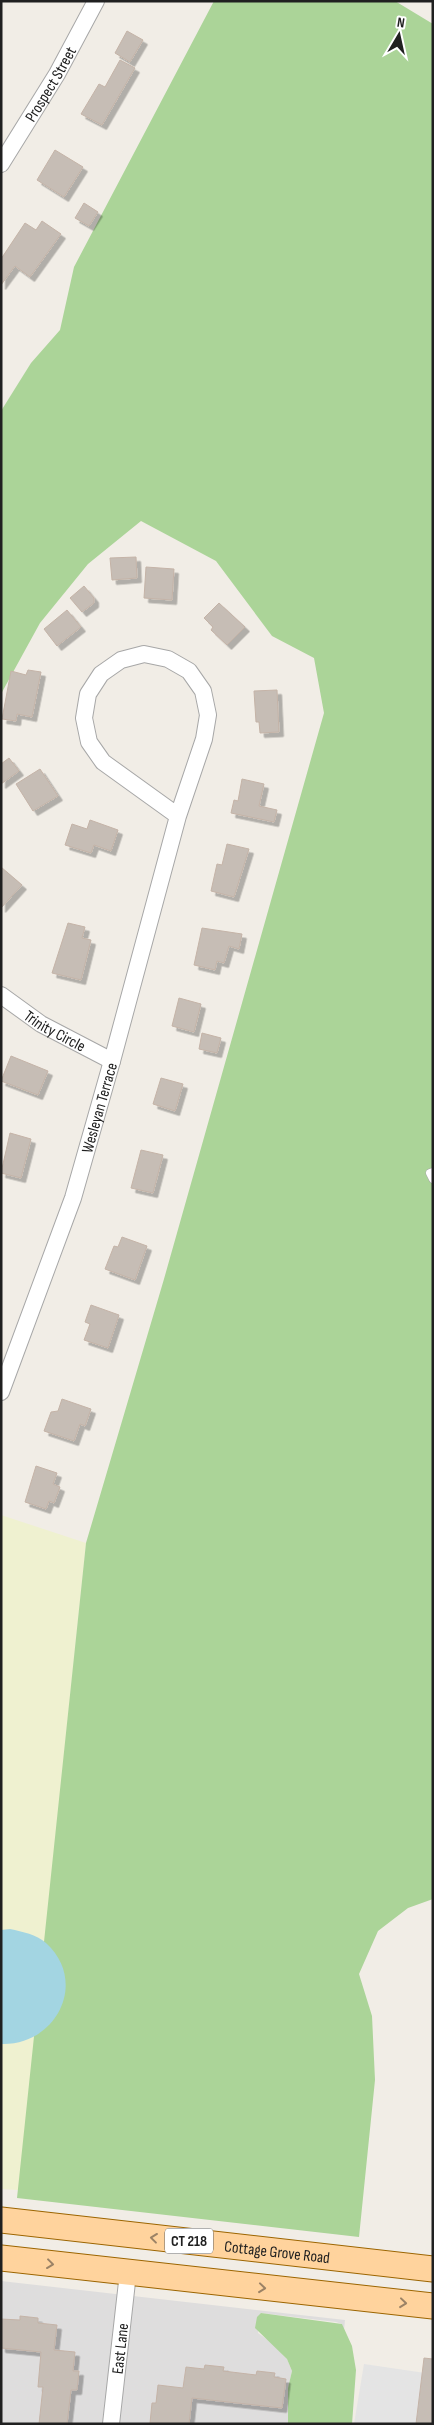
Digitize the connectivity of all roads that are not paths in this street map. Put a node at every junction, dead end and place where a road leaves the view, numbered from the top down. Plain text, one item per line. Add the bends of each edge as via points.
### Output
1 (96, 1) edge
2 (1, 164) edge
3 (178, 816) junction
4 (1, 995) edge
5 (112, 1061) junction
6 (433, 1172) edge
7 (433, 1179) edge
8 (4, 1374) edge
9 (1, 1392) edge
10 (1, 2220) edge
11 (1, 2258) edge
12 (377, 2263) junction
13 (433, 2269) edge
14 (128, 2273) junction
15 (373, 2300) junction
16 (433, 2306) edge
17 (111, 2424) edge

1 - 2 street, Prospect Street via 57,74
3 - 3 street, Wesleyan Terrace via 204,739 208,715 203,691 189,671 168,659 144,654 121,660 101,674 88,694 84,718 89,742 103,762
3 - 5 street, Wesleyan Terrace
4 - 5 street, Trinity Circle via 40,1024
5 - 8 street, Wesleyan Terrace via 72,1198
6 - 7 lane via 430,1173
8 - 9 street, Wesleyan Terrace
12 -> 10 main road, Cottage Grove Road / CT 218
11 -> 14 main road, CT 218
12 - 13 main road, Cottage Grove Road / CT 218
12 - 15 main road
14 -> 15 main road, CT 218
14 - 17 street, East Lane
15 -> 16 main road, CT 218

